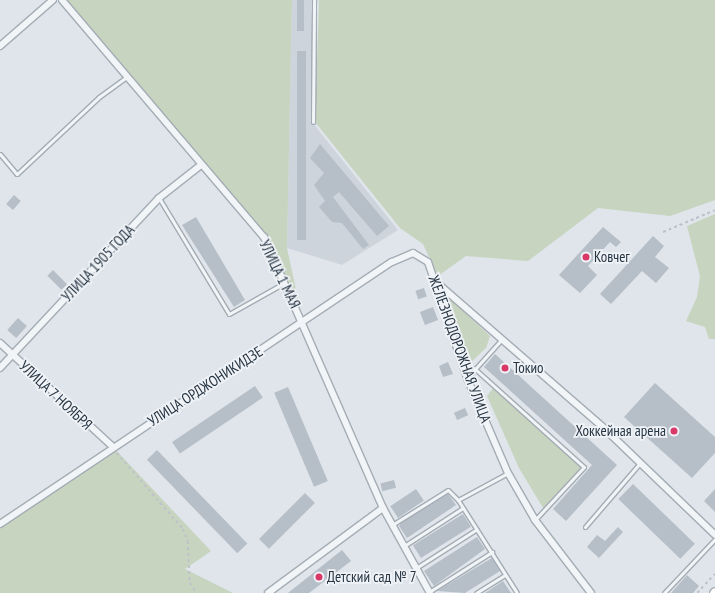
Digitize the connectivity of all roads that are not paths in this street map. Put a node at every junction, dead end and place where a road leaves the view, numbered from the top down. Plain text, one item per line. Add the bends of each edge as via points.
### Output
1 (53, 0) edge
2 (62, 0) edge
3 (314, 0) edge
4 (0, 46) edge
5 (129, 76) junction
6 (313, 122) dead end
7 (0, 154) edge
8 (201, 165) junction
9 (160, 198) junction
10 (413, 253) joint
11 (285, 282) junction
12 (436, 282) junction
13 (303, 322) junction
14 (502, 338) junction
15 (0, 343) edge
16 (12, 354) junction
17 (0, 368) edge
18 (474, 368) junction
19 (467, 378) junction
20 (112, 446) junction
21 (640, 464) junction
22 (508, 473) junction
23 (458, 500) junction
24 (383, 508) junction
25 (463, 508) junction
26 (535, 520) junction
27 (0, 524) edge
28 (392, 525) junction
29 (585, 527) dead end
30 (477, 529) junction
31 (715, 535) edge
32 (715, 539) edge
33 (404, 546) junction
34 (492, 552) junction
35 (416, 568) junction
36 (504, 575) junction
37 (429, 592) edge
38 (268, 593) edge
39 (476, 593) edge
40 (517, 593) edge
41 (591, 593) edge
42 (664, 593) edge

1 - 4 street
2 - 5 street, УЛИЦА 1 МАЯ
3 - 6 lane
5 - 7 lane via 99,97 17,174
5 - 8 street, УЛИЦА 1 МАЯ
8 - 9 street, УЛИЦА 1905 ГОДА
8 - 11 street, УЛИЦА 1 МАЯ via 264,238
9 - 11 lane via 229,314
9 - 16 street, УЛИЦА 1905 ГОДА
10 - 12 street, ЖЕЛЕЗНОДОРОЖНАЯ УЛИЦА via 421,255 428,262
10 - 13 street, УЛИЦА ОРДЖОНИКИДЗЕ via 392,262
11 - 13 street, УЛИЦА 1 МАЯ
12 - 14 street
12 - 19 street, ЖЕЛЕЗНОДОРОЖНАЯ УЛИЦА
13 - 20 street, УЛИЦА ОРДЖОНИКИДЗЕ
13 - 24 street, УЛИЦА 1 МАЯ
14 - 18 lane
14 - 21 street
15 - 16 street, УЛИЦА 7 НОЯБРЯ
16 - 17 street, УЛИЦА 1905 ГОДА
16 - 20 street, УЛИЦА 7 НОЯБРЯ
18 - 19 lane
18 - 26 lane via 584,467
19 - 22 street, ЖЕЛЕЗНОДОРОЖНАЯ УЛИЦА
20 - 27 street, УЛИЦА ОРДЖОНИКИДЗЕ
21 - 29 lane
21 - 31 street
22 - 23 lane
22 - 26 street, ЖЕЛЕЗНОДОРОЖНАЯ УЛИЦА
23 - 25 lane
23 - 28 lane via 448,490
24 - 28 street, УЛИЦА 1 МАЯ
24 - 38 street
25 - 30 lane
25 - 33 lane
26 - 41 street, ЖЕЛЕЗНОДОРОЖНАЯ УЛИЦА
28 - 33 street, УЛИЦА 1 МАЯ
30 - 34 lane
30 - 35 lane
32 - 42 lane
33 - 35 street, УЛИЦА 1 МАЯ
34 - 36 lane
34 - 37 lane
35 - 37 street, УЛИЦА 1 МАЯ
36 - 39 lane
36 - 40 lane

